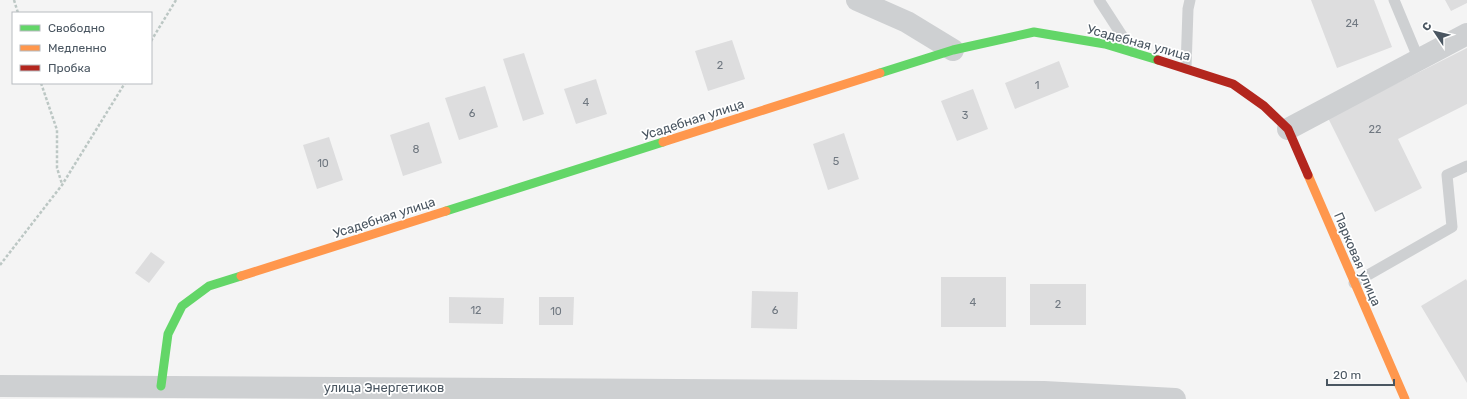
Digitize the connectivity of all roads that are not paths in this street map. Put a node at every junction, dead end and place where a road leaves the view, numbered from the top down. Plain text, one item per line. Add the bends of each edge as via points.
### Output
1 (857, 0) edge
2 (1099, 0) edge
3 (1190, 0) edge
4 (1394, 0) edge
5 (1467, 34) edge
6 (953, 50) junction
7 (1133, 53) junction
8 (1419, 60) junction
9 (1186, 68) junction
10 (1288, 129) junction
11 (1467, 166) edge
12 (1354, 283) junction
13 (0, 386) edge
14 (161, 386) junction
15 (1175, 399) edge
16 (1405, 399) edge

1 - 6 street via 907,22
2 - 7 lane
3 - 9 lane
4 - 8 lane
5 - 8 street
6 - 7 street, Усадебная улица via 1034,32 1105,44
6 - 14 street, Усадебная улица via 209,286 182,306 168,334
7 - 9 street, Усадебная улица
8 - 10 street
9 - 10 street, Усадебная улица via 1233,84 1264,106
10 - 12 street, Парковая улица
11 - 12 lane via 1447,175 1452,227
12 - 16 street, Парковая улица
13 - 14 street, улица Энергетиков
14 - 15 street, улица Энергетиков via 1044,392

